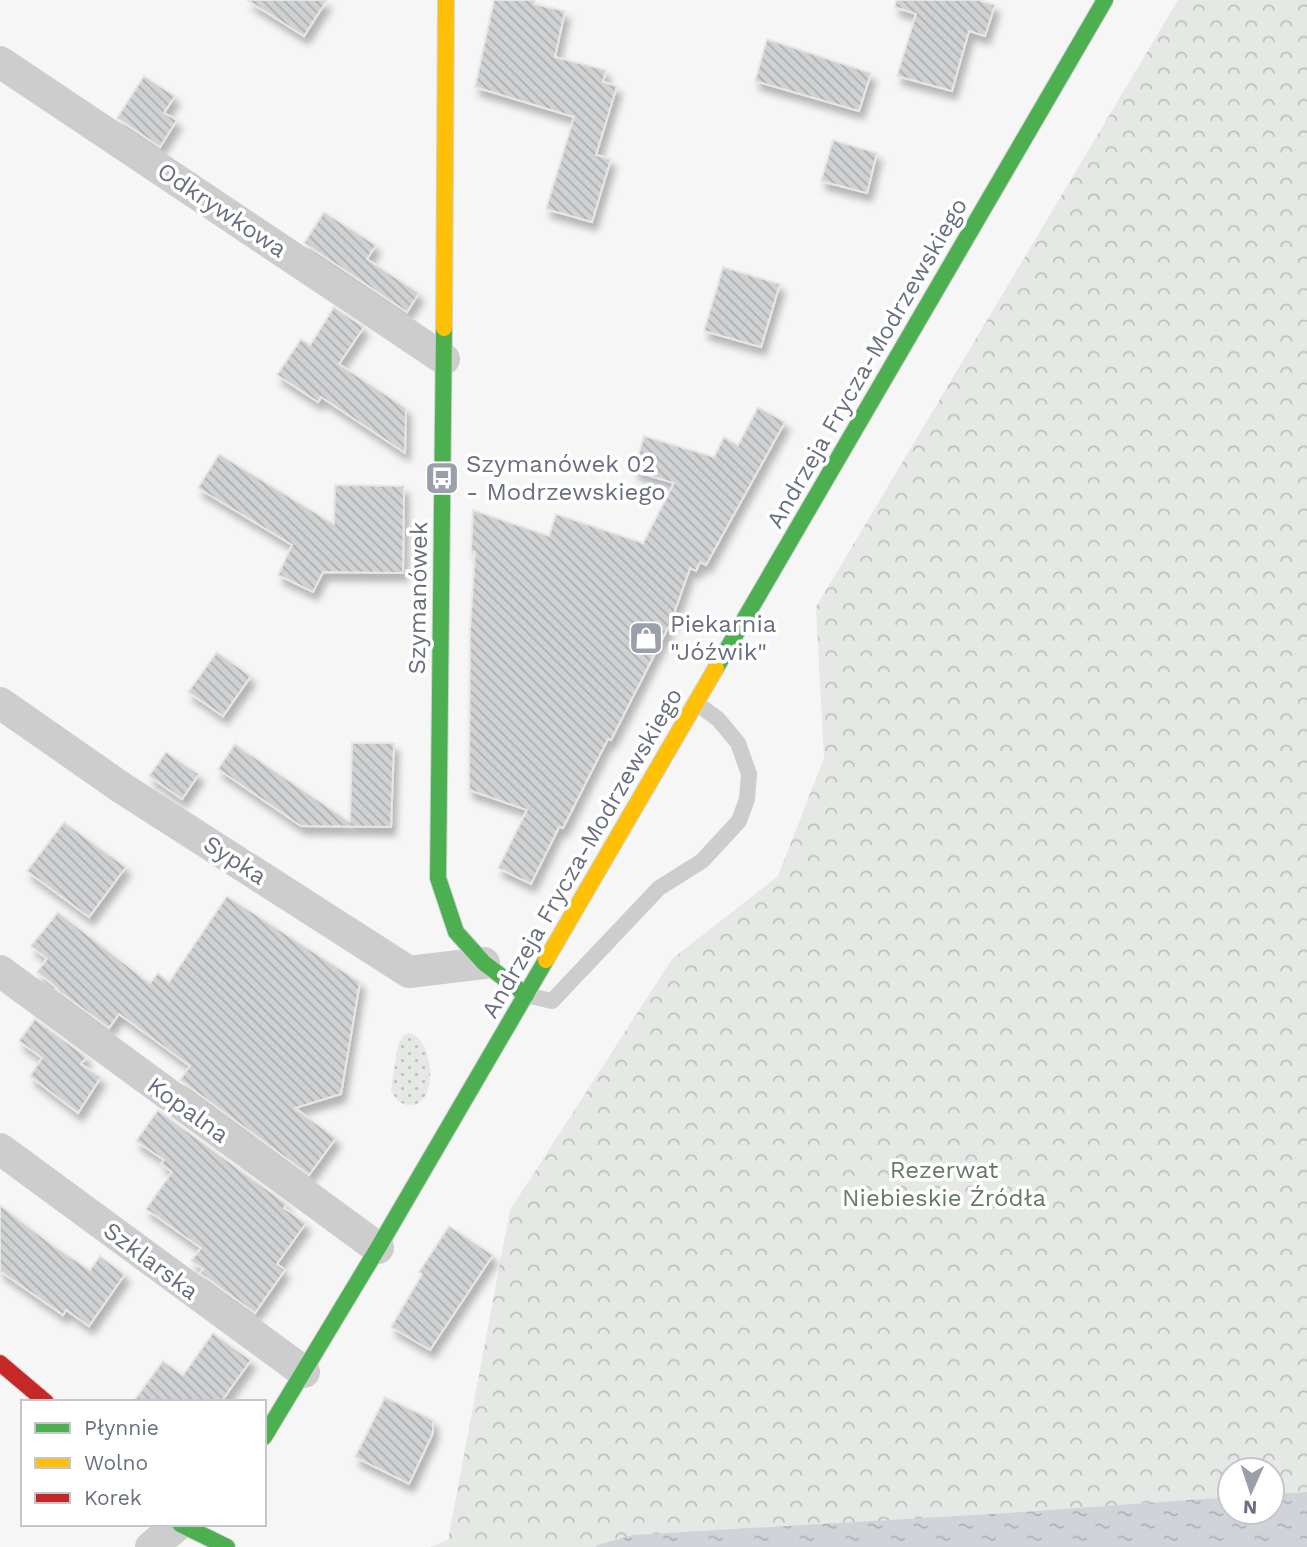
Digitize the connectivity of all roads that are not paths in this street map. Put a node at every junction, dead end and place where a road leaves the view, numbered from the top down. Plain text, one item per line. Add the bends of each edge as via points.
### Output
1 (446, 0) edge
2 (1105, 0) edge
3 (0, 62) edge
4 (444, 359) junction
5 (695, 702) junction
6 (0, 703) edge
7 (484, 963) junction
8 (0, 971) edge
9 (526, 995) junction
10 (0, 1149) edge
11 (378, 1248) junction
12 (0, 1363) edge
13 (304, 1372) junction
14 (44, 1400) edge
15 (266, 1434) edge
16 (177, 1526) edge
17 (185, 1526) edge
18 (228, 1543) edge
19 (151, 1547) edge

1 - 4 street, Szymanówek
2 - 5 street, Andrzeja Frycza-Modrzewskiego
3 - 4 street, Odkrywkowa
4 - 7 street, Szymanówek via 438,878 456,932
5 - 9 street, Andrzeja Frycza-Modrzewskiego
5 - 9 lane via 718,719 738,743 746,763 747,799 739,821 702,861 659,888 552,1001
6 - 7 street, Sypka via 122,788 409,972
7 - 9 street, Szymanówek
8 - 11 street, Kopalna
9 - 11 street, Andrzeja Frycza-Modrzewskiego
10 - 13 street, Szklarska
11 - 13 street, Andrzeja Frycza-Modrzewskiego
12 - 14 street
13 - 15 street, Andrzeja Frycza-Modrzewskiego
16 - 19 street
17 - 18 street

